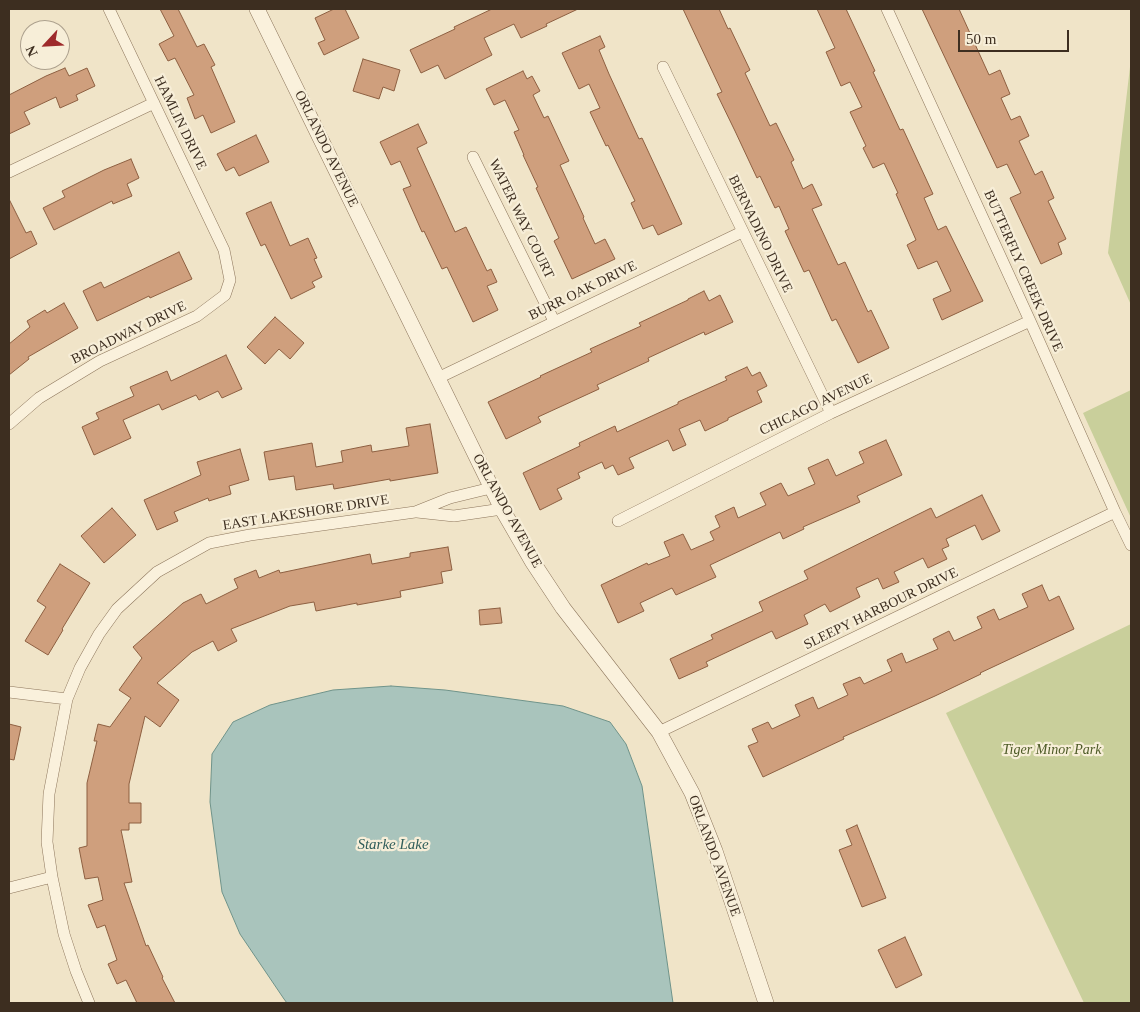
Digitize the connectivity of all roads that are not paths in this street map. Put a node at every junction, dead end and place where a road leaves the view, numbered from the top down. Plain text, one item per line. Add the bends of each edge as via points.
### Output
1 (109, 9) edge
2 (257, 9) edge
3 (887, 9) edge
4 (663, 67) dead end
5 (154, 103) junction
6 (473, 157) dead end
7 (9, 172) edge
8 (742, 232) junction
9 (224, 250) joint
10 (554, 321) junction
11 (1030, 321) junction
12 (438, 378) junction
13 (831, 413) junction
14 (9, 424) edge
15 (491, 488) junction
16 (502, 509) junction
17 (415, 512) junction
18 (1115, 512) junction
19 (618, 521) dead end
20 (1131, 545) edge
21 (9, 692) edge
22 (67, 699) junction
23 (660, 732) junction
24 (52, 877) junction
25 (9, 888) edge
26 (89, 1003) edge
27 (766, 1003) edge

1 - 5 street, HAMLIN DRIVE
2 - 12 street, ORLANDO AVENUE
3 - 11 street, BUTTERFLY CREEK DRIVE
4 - 8 street, BERNADINO DRIVE
5 - 7 street
5 - 9 street, HAMLIN DRIVE
6 - 10 street, WATER WAY COURT
8 - 10 street, BURR OAK DRIVE
8 - 13 street, BERNADINO DRIVE
9 - 14 street, BROADWAY DRIVE via 230,280 224,295 197,316 100,361 39,398
10 - 12 street, BURR OAK DRIVE
11 - 13 street, CHICAGO AVENUE
11 - 18 street, BUTTERFLY CREEK DRIVE
12 - 15 street, ORLANDO AVENUE
13 - 19 street, CHICAGO AVENUE
15 - 16 street, ORLANDO AVENUE
15 - 17 street, EAST LAKESHORE DRIVE via 450,498
16 - 17 street, EAST LAKESHORE DRIVE via 454,516
16 - 23 street, ORLANDO AVENUE via 564,608
17 - 22 street, EAST LAKESHORE DRIVE via 209,543 157,572 116,609 80,668
18 - 20 street, BUTTERFLY CREEK DRIVE
18 - 23 street, SLEEPY HARBOUR DRIVE
21 - 22 street
22 - 24 street, EAST LAKESHORE DRIVE via 49,794 47,842
23 - 27 street, ORLANDO AVENUE via 692,792
24 - 25 street
24 - 26 street, EAST LAKESHORE DRIVE via 64,934

